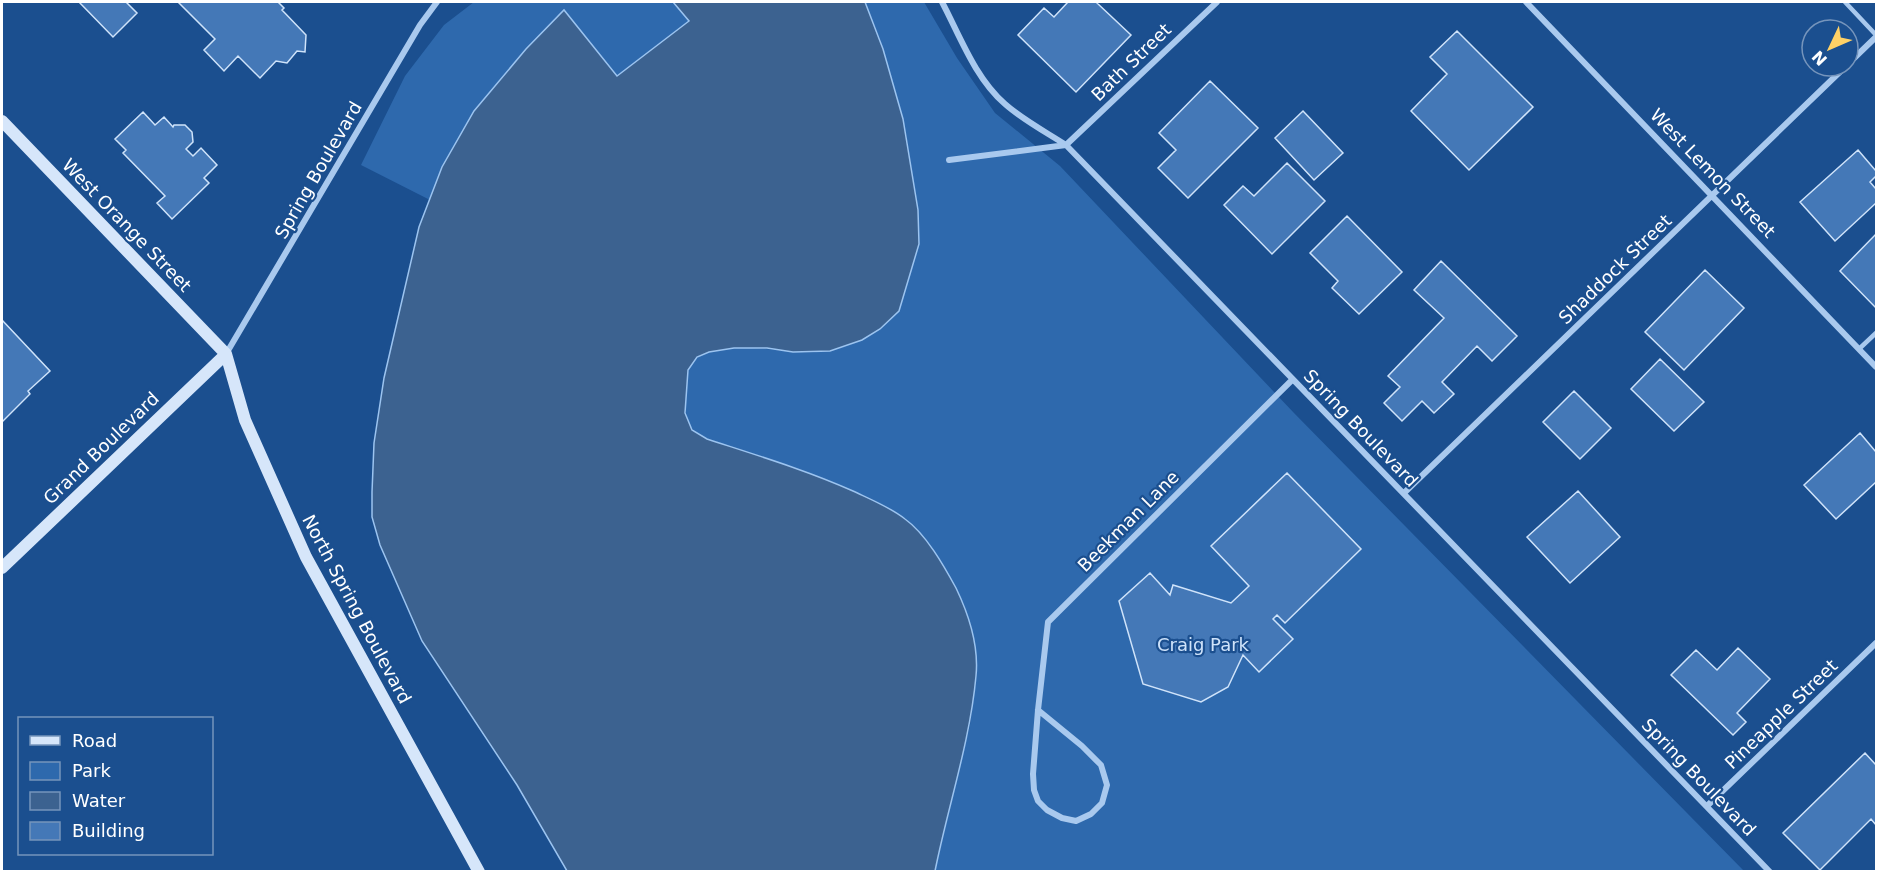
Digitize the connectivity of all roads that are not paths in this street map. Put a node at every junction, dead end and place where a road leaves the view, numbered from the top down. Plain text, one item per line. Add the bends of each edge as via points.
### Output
1 (437, 2) edge
2 (942, 2) edge
3 (1217, 2) edge
4 (1526, 2) edge
5 (1845, 2) edge
6 (1876, 36) edge
7 (1860, 52) edge
8 (1834, 78) edge
9 (2, 121) edge
10 (1066, 145) junction
11 (949, 160) dead end
12 (1713, 195) junction
13 (1876, 333) edge
14 (1859, 349) junction
15 (226, 354) junction
16 (1876, 367) edge
17 (1292, 380) junction
18 (1404, 493) junction
19 (2, 568) edge
20 (1876, 644) edge
21 (1038, 710) junction
22 (1707, 806) junction
23 (479, 872) edge
24 (1770, 872) edge

1 - 15 street, Spring Boulevard
2 - 10 street, Spring Boulevard via 990,89 1017,113
3 - 10 street, Bath Street
4 - 12 street, West Lemon Street
5 - 6 lane
6 - 7 street, Shaddock Street
8 - 12 street, Shaddock Street
9 - 15 street, West Orange Street
10 - 11 street
10 - 17 street, Spring Boulevard
12 - 14 street, West Lemon Street
12 - 18 street, Shaddock Street
13 - 14 lane
14 - 16 street, West Lemon Street
15 - 19 street, Grand Boulevard
15 - 23 street, North Spring Boulevard via 245,420 306,557
17 - 18 street, Spring Boulevard
17 - 21 street, Beekman Lane via 1048,622
18 - 22 street, Spring Boulevard
20 - 22 street, Pineapple Street
21 - 21 street, Beekman Lane via 1033,774 1038,801 1062,818 1076,821 1102,803 1107,785 1101,765
22 - 24 street, Spring Boulevard

